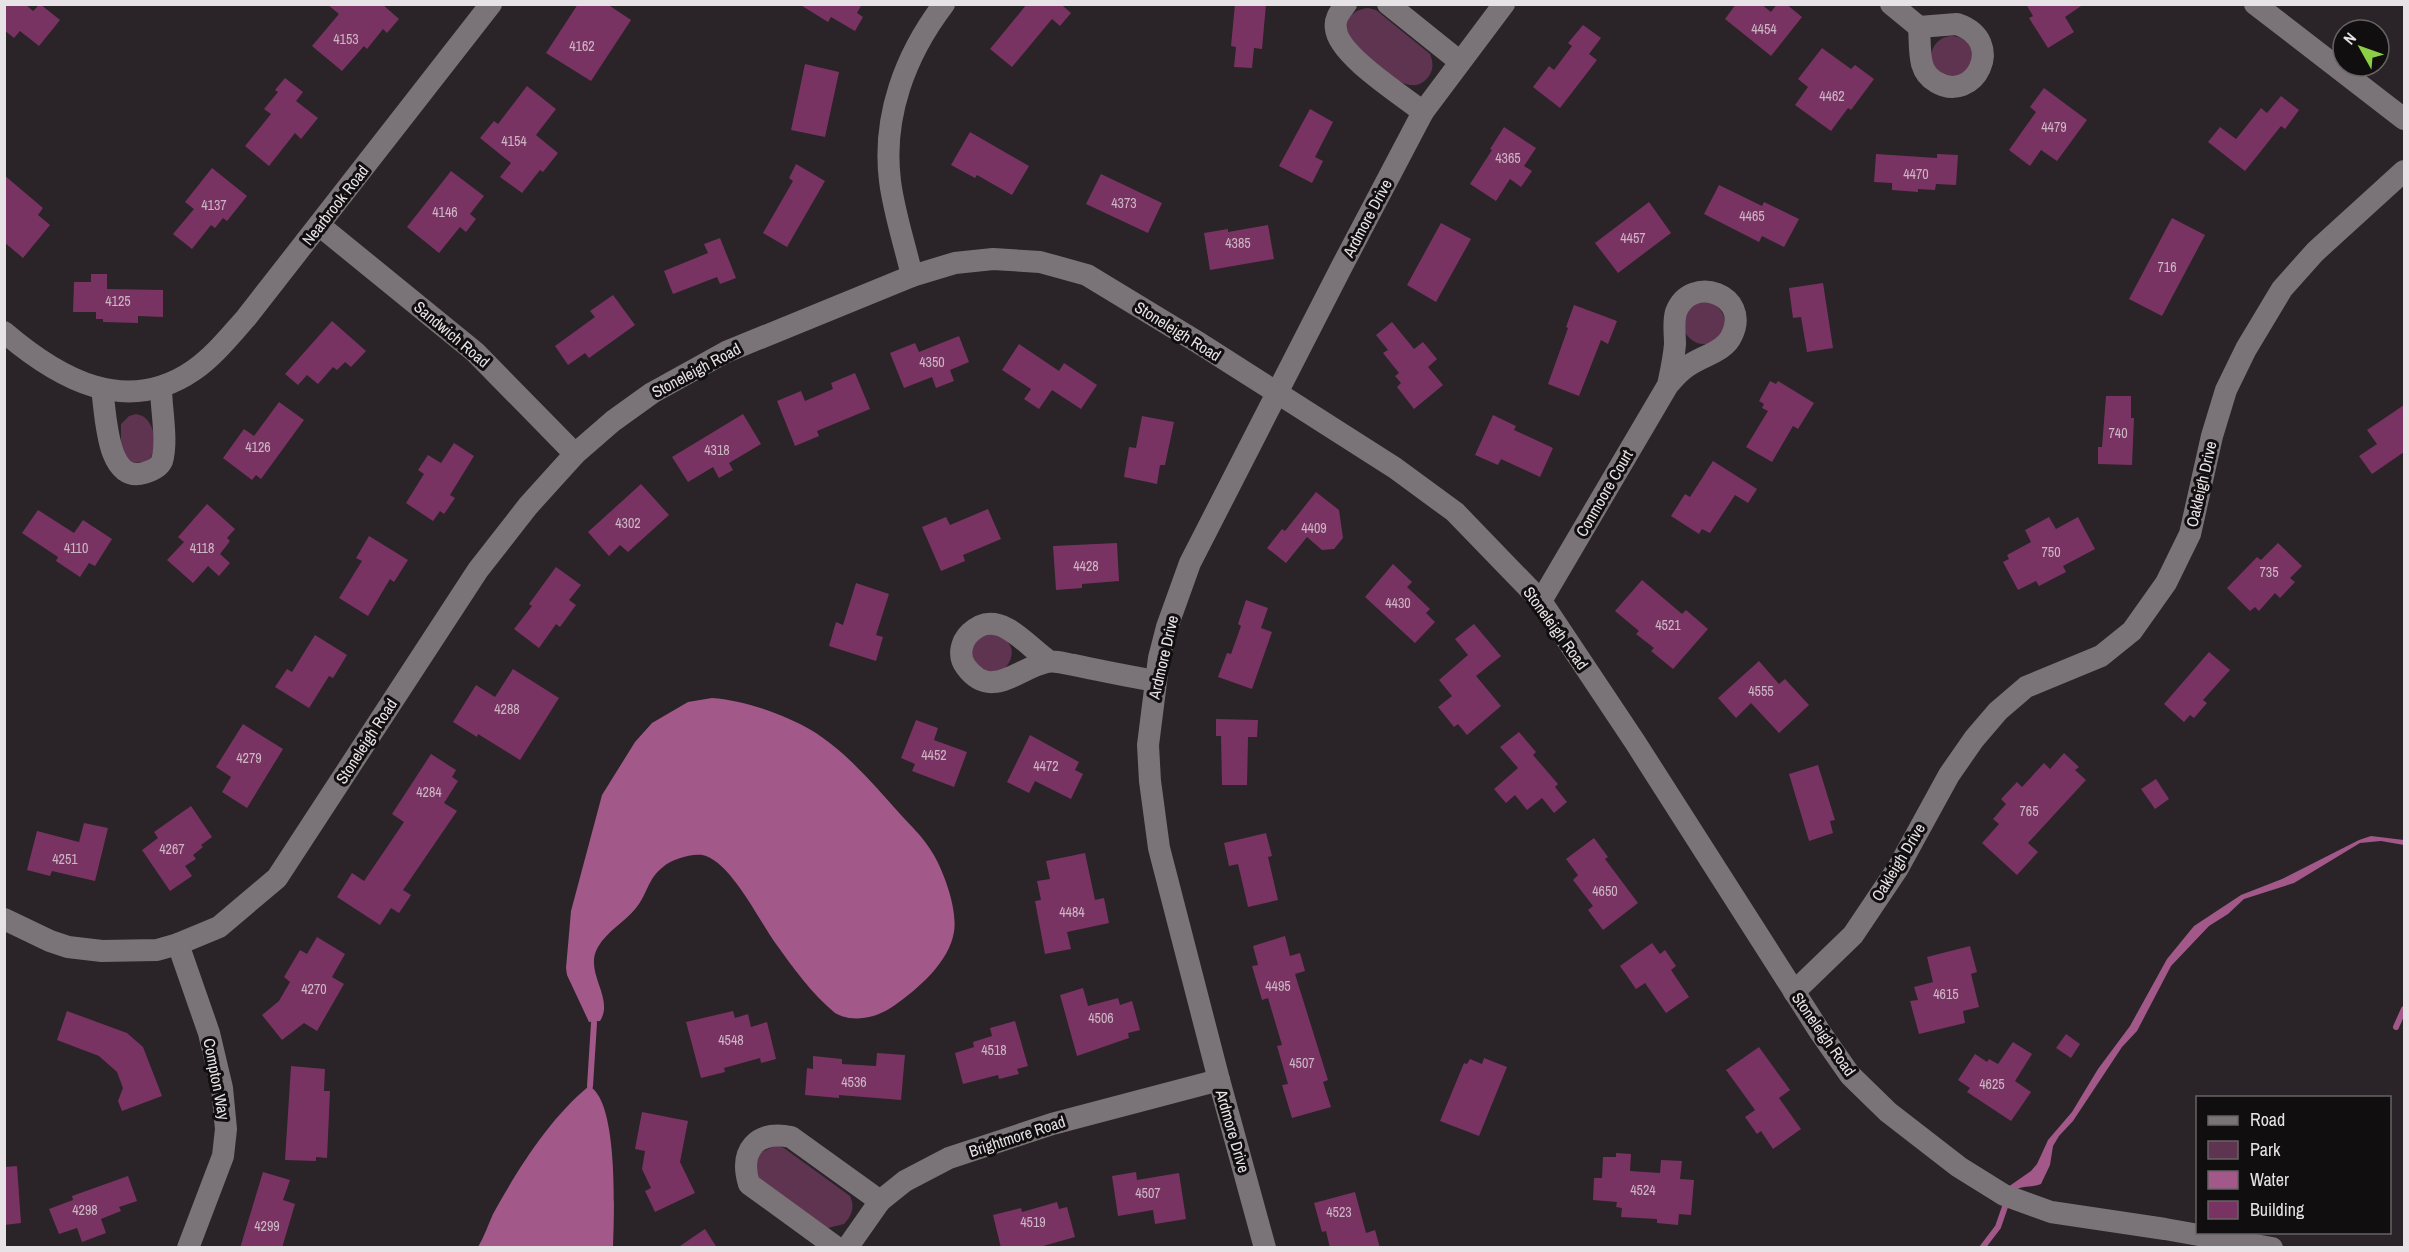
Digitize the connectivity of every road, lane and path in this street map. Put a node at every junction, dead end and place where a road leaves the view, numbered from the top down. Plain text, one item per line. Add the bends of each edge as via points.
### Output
1 (491, 4) edge
2 (944, 4) edge
3 (1346, 4) edge
4 (1388, 4) edge
5 (1504, 4) edge
6 (1891, 4) edge
7 (2255, 4) edge
8 (1919, 27) dead end
9 (1459, 61) junction
10 (1423, 112) junction
11 (2404, 119) edge
12 (2404, 171) edge
13 (319, 225) junction
14 (912, 276) junction
15 (4, 332) edge
16 (1668, 385) dead end
17 (161, 387) junction
18 (102, 389) junction
19 (1277, 393) junction
20 (575, 454) junction
21 (1541, 601) junction
22 (1049, 661) dead end
23 (1155, 681) junction
24 (4, 919) edge
25 (178, 944) junction
26 (1794, 992) junction
27 (1219, 1080) junction
28 (880, 1201) junction
29 (188, 1248) edge
30 (837, 1248) edge
31 (847, 1248) edge
32 (1265, 1248) edge
33 (2272, 1248) edge

1 - 13 street, Nearbrook Road
2 - 14 street via 905,68 888,135 890,182
3 - 10 street via 1337,15 1335,28 1340,42 1352,57
4 - 9 street
5 - 9 street, Ardmore Drive
6 - 8 street
7 - 11 street
9 - 10 street, Ardmore Drive
10 - 19 street, Ardmore Drive
12 - 26 street, Oakleigh Drive via 2315,252 2282,289 2252,339 2226,390 2190,534 2166,583 2132,631 2101,656 2026,687 1998,711 1949,775 1898,868 1853,935
13 - 17 street, Nearbrook Road via 216,352 193,371
13 - 20 street, Sandwich Road via 475,352
14 - 19 street, Stoneleigh Road via 955,263 993,260 1040,262 1088,275
14 - 20 street, Stoneleigh Road via 726,352 651,393
15 - 18 street, Nearbrook Road via 48,367
16 - 21 street, Conmoore Court
17 - 18 street, Nearbrook Road
17 - 18 street via 161,464 139,475 126,471 115,460
19 - 21 street, Stoneleigh Road via 1395,468 1455,512
19 - 23 street, Ardmore Drive via 1190,563 1167,627
20 - 25 street, Stoneleigh Road via 478,570 277,878 219,927
21 - 26 street, Stoneleigh Road
22 - 23 street
23 - 27 street, Ardmore Drive via 1149,745 1159,848
24 - 25 street, Stoneleigh Road via 68,946 102,951 138,951
25 - 29 street, Compton Way via 209,1033 222,1088 226,1129 224,1156
26 - 33 street, Stoneleigh Road via 1850,1075 1888,1112 2004,1196 2051,1212
27 - 28 street, Brightmore Road via 1052,1124 959,1154 905,1181
27 - 32 street, Ardmore Drive
28 - 30 street via 791,1137 766,1136 754,1144 746,1155 748,1184
28 - 31 street, Brightmore Road

